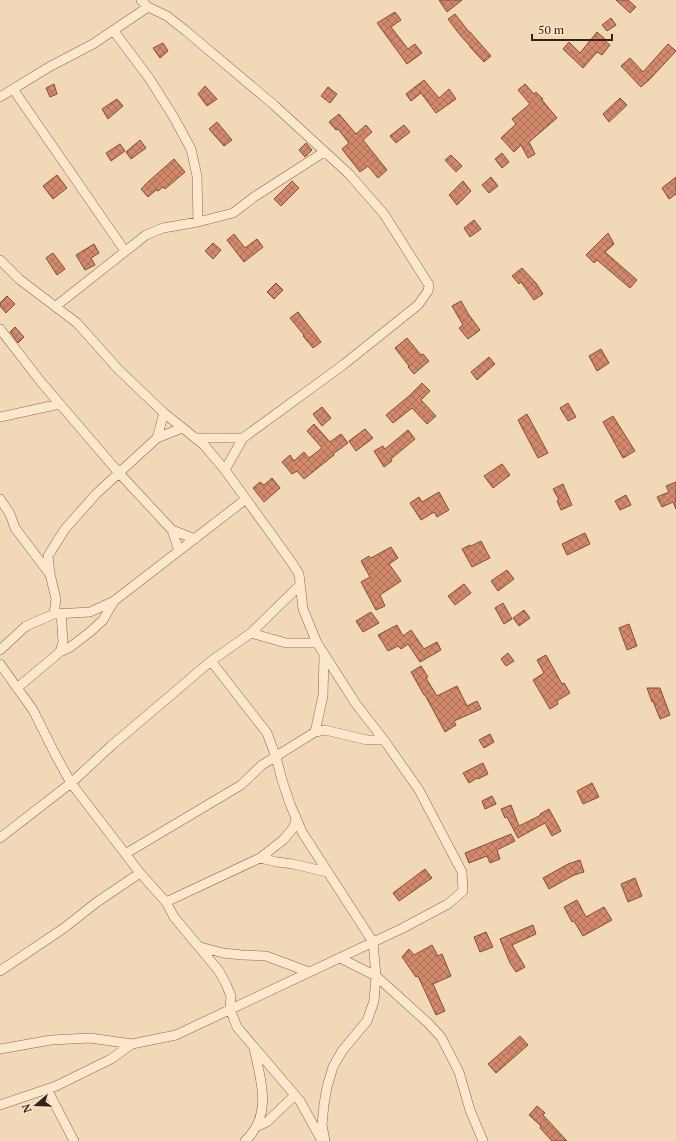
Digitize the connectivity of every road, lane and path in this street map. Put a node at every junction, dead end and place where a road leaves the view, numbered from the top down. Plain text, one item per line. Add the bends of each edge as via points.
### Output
1 (141, 0) edge
2 (148, 7) junction
3 (113, 30) junction
4 (13, 89) junction
5 (0, 97) edge
6 (324, 152) junction
7 (198, 222) junction
8 (125, 251) junction
9 (0, 260) edge
10 (56, 306) junction
11 (0, 329) edge
12 (60, 404) junction
13 (164, 413) junction
14 (0, 417) edge
15 (182, 428) junction
16 (158, 438) junction
17 (195, 438) junction
18 (243, 438) junction
19 (225, 470) junction
20 (119, 473) junction
21 (0, 499) edge
22 (246, 500) junction
23 (172, 530) junction
24 (195, 539) junction
25 (178, 551) junction
26 (50, 574) junction
27 (300, 585) junction
28 (114, 601) junction
29 (58, 613) junction
30 (251, 633) junction
31 (316, 643) junction
32 (0, 650) edge
33 (60, 652) junction
34 (324, 655) junction
35 (211, 661) junction
36 (0, 664) edge
37 (17, 688) junction
38 (315, 732) junction
39 (384, 740) junction
40 (276, 757) junction
41 (71, 782) junction
42 (296, 817) junction
43 (0, 838) edge
44 (124, 854) junction
45 (260, 858) junction
46 (327, 872) junction
47 (140, 873) junction
48 (166, 902) junction
49 (373, 942) junction
50 (200, 947) junction
51 (340, 958) junction
52 (0, 971) edge
53 (309, 972) junction
54 (376, 976) junction
55 (230, 1009) junction
56 (132, 1044) junction
57 (254, 1047) junction
58 (0, 1049) edge
59 (47, 1089) junction
60 (295, 1095) junction
61 (0, 1105) edge
62 (256, 1128) junction
63 (74, 1141) edge
64 (245, 1141) edge
65 (322, 1141) edge
66 (325, 1141) edge
67 (483, 1141) edge

1 - 2 street
2 - 3 street
2 - 6 street via 167,16 186,31 274,105
3 - 4 street
3 - 7 street via 149,78 191,149 197,176
4 - 5 street
4 - 8 street
6 - 7 street via 233,213
6 - 18 street via 349,174 384,214 429,285 428,291 418,305 343,365
7 - 8 street via 163,228 146,235
8 - 10 street
9 - 10 street via 19,279
10 - 13 street via 77,323 118,369
11 - 12 street
12 - 14 street
12 - 20 street
13 - 15 street
13 - 16 street
15 - 16 street
15 - 17 street
16 - 20 street
17 - 18 street
17 - 19 street
18 - 19 street
19 - 22 street
20 - 23 street
20 - 26 street via 65,529 48,556
21 - 26 street via 15,528
22 - 24 street
22 - 27 street via 299,574
23 - 24 street
23 - 25 street
24 - 25 street
25 - 28 street
26 - 29 street
27 - 30 street
27 - 31 street via 303,610
28 - 29 street via 90,612
28 - 33 street via 103,620 69,648
29 - 32 street via 26,626
29 - 33 street via 63,642
30 - 31 street via 286,643
30 - 35 street
31 - 34 street
33 - 37 street
34 - 38 street via 323,696
34 - 39 street via 356,704
35 - 40 street via 267,733
35 - 41 street
36 - 37 street
37 - 41 street via 33,710
38 - 39 street via 325,730 367,740
38 - 40 street
39 - 49 street via 419,790 462,872 463,891 448,904
40 - 42 street
40 - 44 street via 262,765 241,785
41 - 43 street
41 - 44 street
42 - 45 street via 294,827 283,840
42 - 46 street via 302,832
44 - 47 street
45 - 46 street
45 - 48 street
46 - 49 street
47 - 48 street
47 - 52 street
48 - 50 street via 174,917
49 - 51 street
49 - 54 street
50 - 53 street via 223,953 266,956
50 - 55 street via 226,984 230,996
51 - 53 street
51 - 54 street
53 - 55 street
54 - 66 street via 374,1002 367,1021 333,1067 324,1104 322,1125
54 - 67 street via 441,1037 459,1072 470,1110
55 - 56 street via 176,1035
55 - 57 street via 238,1027
56 - 58 street via 90,1038 51,1040
56 - 59 street via 111,1059
57 - 60 street
57 - 62 street via 263,1094 262,1110
59 - 61 street
59 - 63 street
60 - 62 street via 267,1122
60 - 65 street
62 - 64 street

